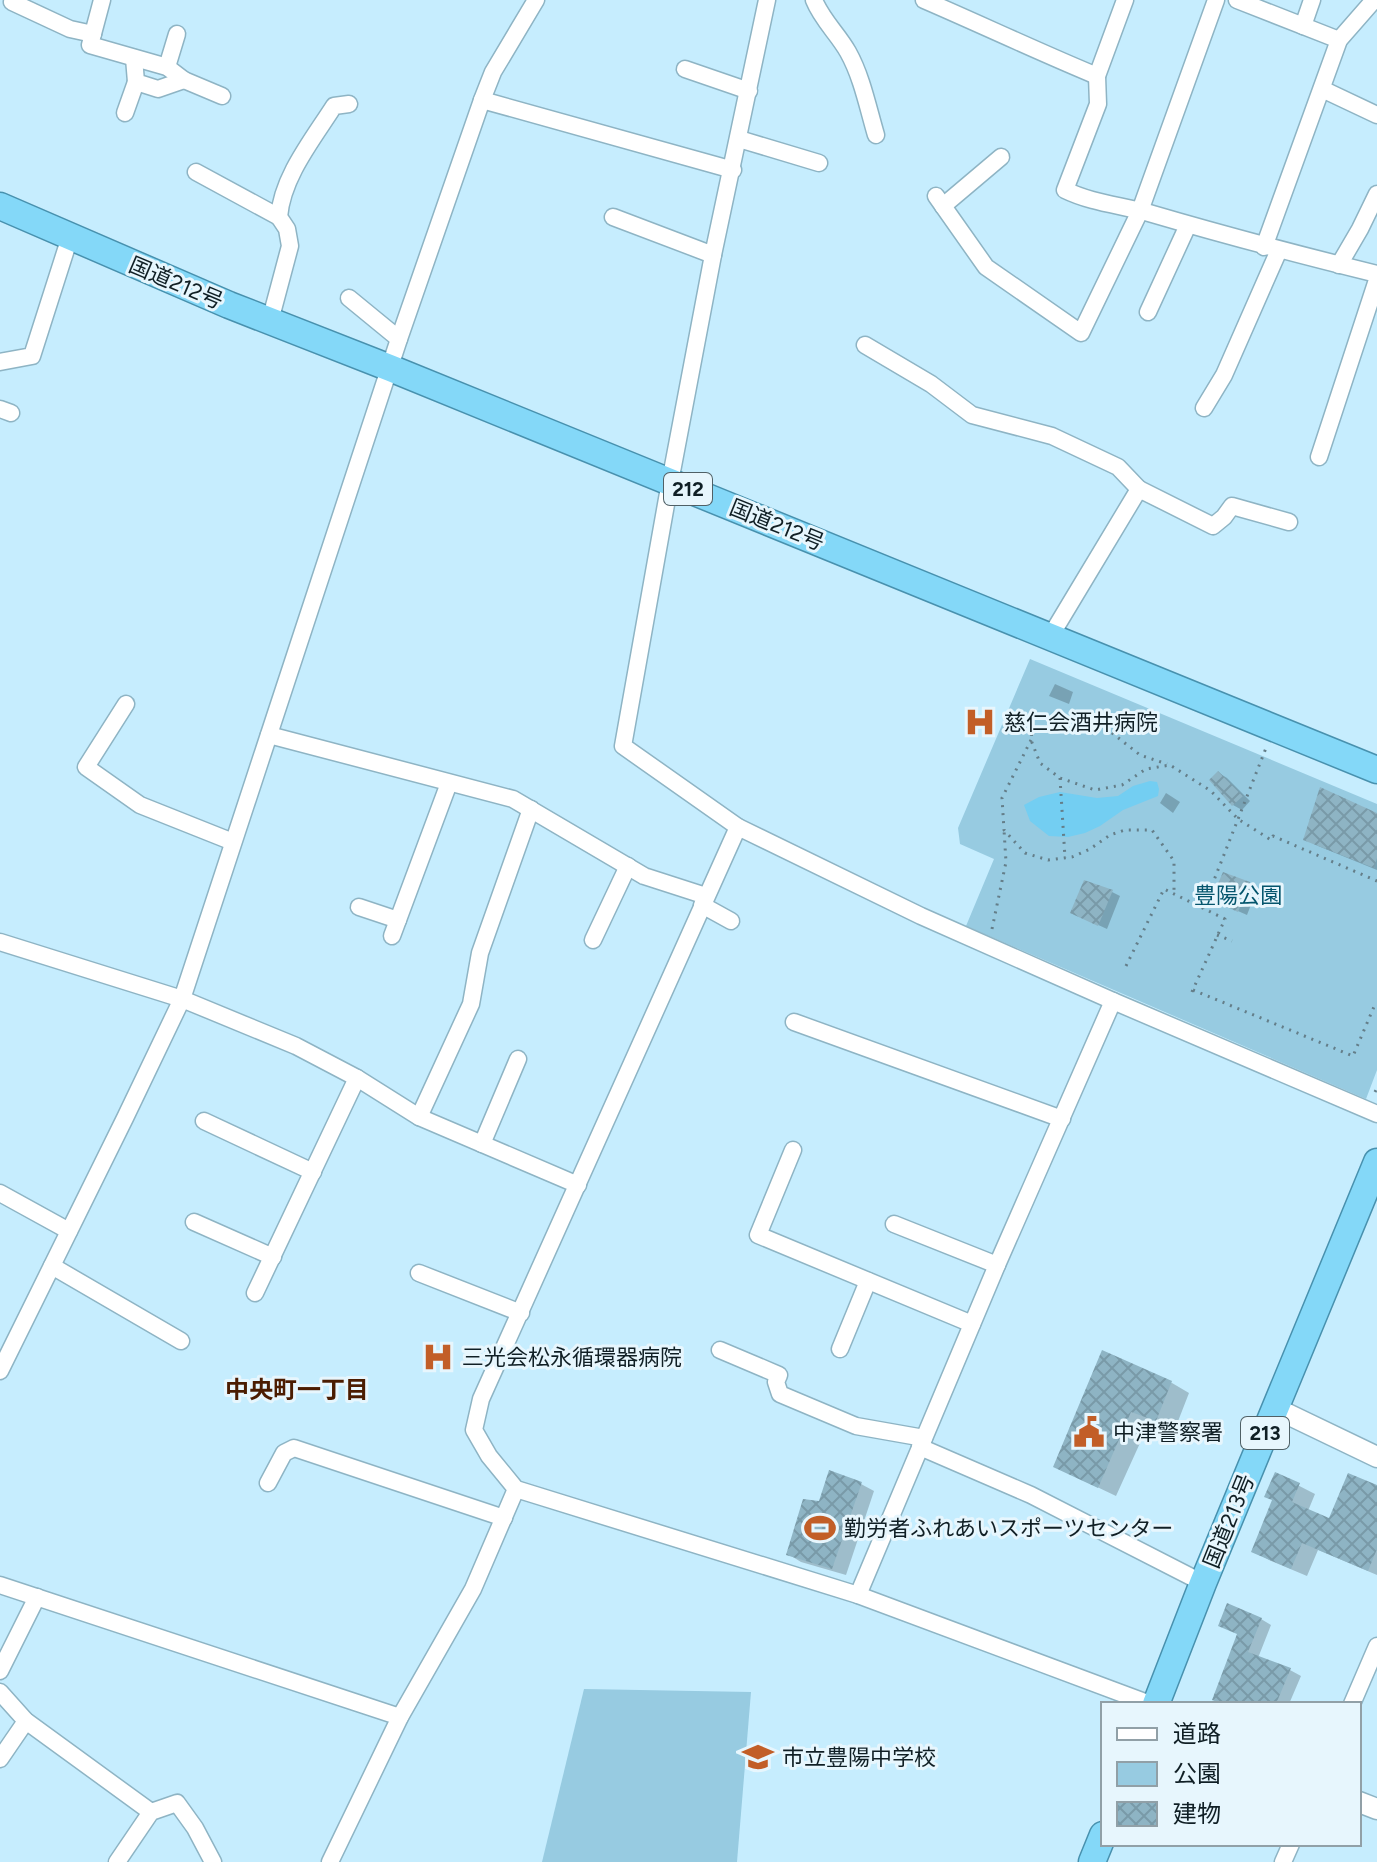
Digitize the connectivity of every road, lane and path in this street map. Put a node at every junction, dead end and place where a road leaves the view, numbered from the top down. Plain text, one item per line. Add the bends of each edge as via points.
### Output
1 (102, 0) edge
2 (536, 0) edge
3 (767, 0) edge
4 (814, 0) edge
5 (924, 0) edge
6 (1125, 0) edge
7 (1216, 0) edge
8 (1237, 0) edge
9 (1312, 0) edge
10 (1374, 0) edge
11 (12, 2) edge
12 (1303, 26) junction
13 (93, 34) junction
14 (177, 34) dead end
15 (1339, 40) junction
16 (134, 58) junction
17 (167, 67) junction
18 (685, 69) dead end
19 (1097, 76) junction
20 (184, 80) junction
21 (136, 82) junction
22 (1322, 89) junction
23 (749, 91) junction
24 (222, 96) dead end
25 (482, 100) junction
26 (349, 104) dead end
27 (125, 113) dead end
28 (1377, 115) edge
29 (876, 135) dead end
30 (739, 139) junction
31 (1001, 157) dead end
32 (819, 163) dead end
33 (733, 170) junction
34 (196, 172) dead end
35 (1377, 194) edge
36 (0, 206) edge
37 (1140, 211) junction
38 (279, 217) junction
39 (613, 217) dead end
40 (1188, 225) junction
41 (70, 237) junction
42 (1272, 248) junction
43 (713, 255) junction
44 (1339, 265) junction
45 (1377, 277) edge
46 (349, 298) dead end
47 (1148, 312) dead end
48 (270, 321) junction
49 (399, 339) junction
50 (865, 345) dead end
51 (0, 362) edge
52 (390, 368) junction
53 (1204, 408) dead end
54 (1319, 457) dead end
55 (670, 482) junction
56 (1139, 489) junction
57 (1289, 522) dead end
58 (1050, 637) junction
59 (126, 704) dead end
60 (1034, 710) dead end
61 (1093, 718) dead end
62 (269, 735) junction
63 (1031, 740) junction
64 (1268, 742) dead end
65 (1170, 765) junction
66 (1377, 770) edge
67 (1060, 778) junction
68 (449, 783) junction
69 (531, 809) junction
70 (1238, 819) junction
71 (738, 827) junction
72 (1004, 830) junction
73 (233, 842) junction
74 (1065, 858) junction
75 (628, 866) junction
76 (1377, 881) edge
77 (1174, 894) junction
78 (704, 900) junction
79 (359, 907) dead end
80 (1203, 908) junction
81 (398, 920) junction
82 (731, 921) dead end
83 (1217, 935) junction
84 (392, 936) dead end
85 (593, 940) dead end
86 (1232, 941) dead end
87 (0, 942) edge
88 (986, 945) junction
89 (1126, 966) dead end
90 (182, 999) junction
91 (1113, 1001) junction
92 (1376, 1002) edge
93 (794, 1022) dead end
94 (518, 1059) dead end
95 (357, 1078) junction
96 (1377, 1114) edge
97 (419, 1117) junction
98 (1062, 1119) junction
99 (204, 1121) dead end
100 (482, 1144) junction
101 (793, 1150) dead end
102 (1377, 1162) edge
103 (313, 1172) junction
104 (578, 1185) junction
105 (0, 1193) edge
106 (194, 1222) dead end
107 (894, 1224) dead end
108 (69, 1231) junction
109 (273, 1257) junction
110 (997, 1265) junction
111 (52, 1266) junction
112 (419, 1273) dead end
113 (868, 1281) junction
114 (255, 1293) dead end
115 (521, 1313) junction
116 (972, 1324) junction
117 (181, 1341) dead end
118 (840, 1349) dead end
119 (720, 1350) dead end
120 (0, 1371) edge
121 (1275, 1408) junction
122 (922, 1442) junction
123 (1377, 1457) edge
124 (268, 1483) dead end
125 (516, 1489) junction
126 (504, 1518) junction
127 (1203, 1583) junction
128 (0, 1585) edge
129 (858, 1595) junction
130 (37, 1597) junction
131 (1377, 1646) edge
132 (0, 1671) edge
133 (0, 1692) edge
134 (1145, 1702) edge
135 (1157, 1702) edge
136 (1353, 1702) edge
137 (400, 1717) junction
138 (26, 1721) junction
139 (0, 1759) edge
140 (151, 1812) junction
141 (1101, 1840) edge
142 (117, 1862) edge
143 (213, 1862) edge
144 (330, 1862) edge
145 (1092, 1862) edge

1 - 13 street
2 - 25 street
3 - 23 street
4 - 29 street via 848,52
5 - 19 street
6 - 19 street
7 - 37 street
8 - 12 street
9 - 12 street
10 - 15 street
11 - 13 street
12 - 15 street
13 - 16 street via 90,45
14 - 17 street
15 - 22 street
16 - 17 street
16 - 21 street
17 - 20 street
18 - 23 street
19 - 37 street via 1098,104 1065,190
20 - 21 street via 158,89
20 - 24 street
21 - 27 street
22 - 28 street
22 - 42 street
23 - 30 street
25 - 33 street
25 - 49 street
26 - 38 street via 334,106 297,164
30 - 32 street
30 - 33 street
31 - 37 street via 939,201 986,267 1081,333
33 - 43 street
34 - 38 street
35 - 44 street
36 - 41 highway, 国道212号 / 212
37 - 40 street
38 - 48 street via 290,246
39 - 43 street
40 - 42 street
40 - 47 street
41 - 48 highway, 国道212号 / 212
41 - 51 street via 32,356
42 - 44 street
42 - 53 street via 1224,375
43 - 55 street
44 - 45 street
45 - 54 street
46 - 49 street
48 - 52 highway, 国道212号 / 212
49 - 52 street
50 - 56 street via 972,415 1052,436 1118,467
52 - 55 highway, 国道212号 / 212
52 - 62 street
55 - 58 highway, 国道212号 / 212
55 - 71 street via 623,746
56 - 57 street via 1213,526 1232,506
56 - 58 street
58 - 66 highway, 国道212号 / 212
59 - 73 street via 86,767 140,805
60 - 63 path
61 - 65 path via 1140,755
62 - 68 street
62 - 73 street
63 - 67 path via 1040,763
63 - 72 path via 1002,798
64 - 70 path
65 - 67 path via 1095,790
65 - 70 path via 1211,791
67 - 74 path
68 - 69 street via 513,799
68 - 81 street
69 - 75 street
69 - 97 street via 480,953 471,1004
70 - 76 path via 1271,840 1273,836
70 - 80 path
71 - 78 street
71 - 88 street
72 - 74 path via 1025,853 1048,860
72 - 88 path via 1006,862
73 - 90 street
74 - 77 path via 1125,830 1152,830 1174,861
75 - 78 street
75 - 85 street
77 - 80 path
77 - 89 path via 1164,889
78 - 82 street
78 - 104 street
79 - 81 street
80 - 83 path via 1225,919
81 - 84 street
83 - 86 path
83 - 92 path via 1192,992 1353,1056
87 - 90 street
88 - 91 street
90 - 95 street via 296,1046
90 - 108 street
91 - 96 street
91 - 98 street
93 - 98 street
94 - 100 street
95 - 97 street
95 - 103 street
97 - 100 street
98 - 110 street
99 - 103 street
100 - 104 street
101 - 113 street via 758,1235
102 - 121 highway, 国道213号 / 213
103 - 109 street
104 - 115 street
105 - 108 street
106 - 109 street
107 - 110 street
108 - 111 street
109 - 114 street
110 - 116 street
111 - 117 street
111 - 120 street
112 - 115 street
113 - 116 street
113 - 118 street
115 - 125 street via 481,1399 474,1430
116 - 122 street
119 - 122 street via 779,1375 780,1394 856,1426
121 - 123 street
121 - 127 highway, 国道213号 / 213
122 - 127 street
122 - 129 street
124 - 126 street via 284,1453 294,1448
125 - 126 street
125 - 129 street
126 - 137 street via 473,1589
127 - 135 highway, 国道213号 / 213
128 - 130 street
129 - 134 street
130 - 132 street
130 - 137 street
131 - 136 street
133 - 138 street
137 - 144 street
138 - 139 street
138 - 140 street
140 - 142 street
140 - 143 street via 177,1803
141 - 145 highway

